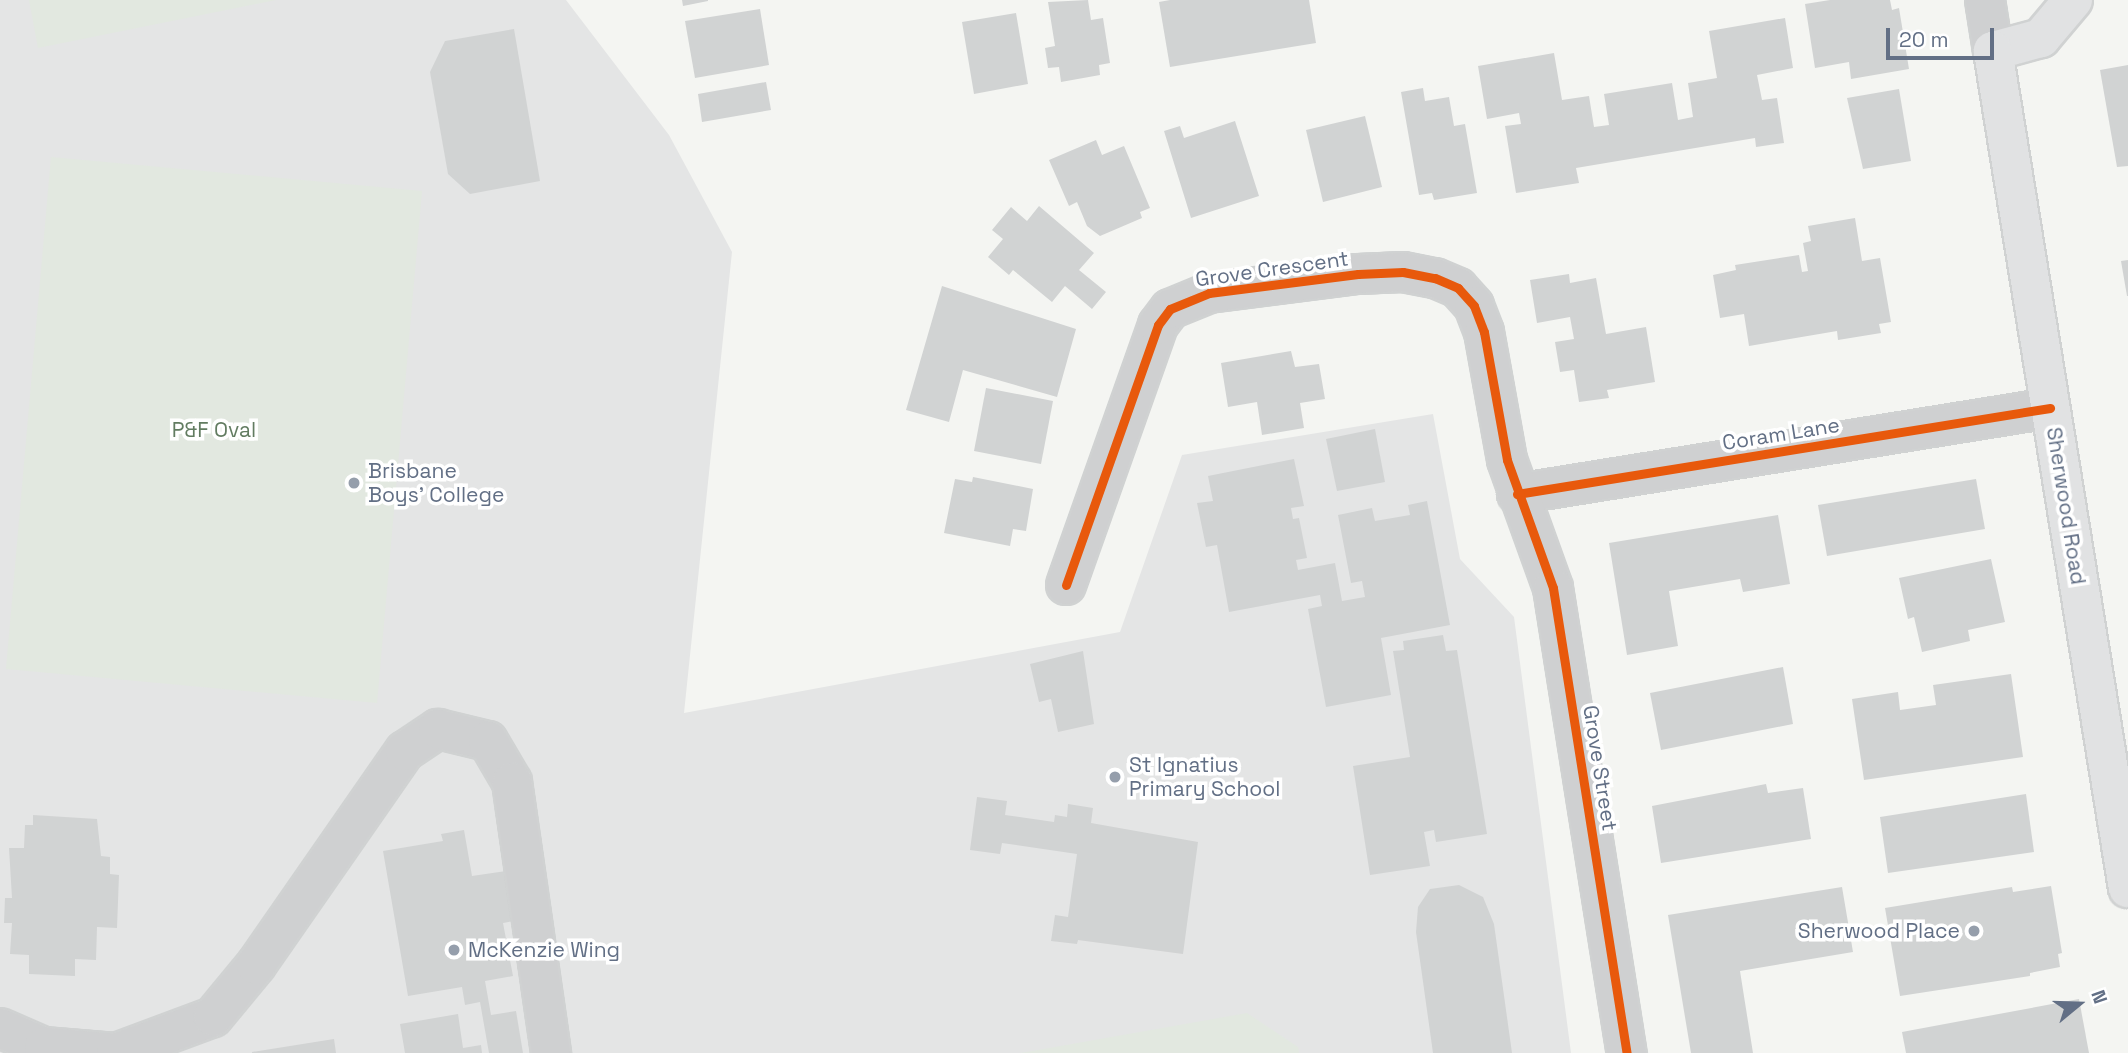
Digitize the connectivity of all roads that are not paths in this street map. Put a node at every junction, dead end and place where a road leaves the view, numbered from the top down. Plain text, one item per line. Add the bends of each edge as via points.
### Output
1 (1985, 0) edge
2 (2073, 0) edge
3 (1993, 51) junction
4 (2050, 408) junction
5 (1517, 494) junction
6 (1066, 585) dead end
7 (2128, 888) edge
8 (0, 1028) edge
9 (551, 1053) edge
10 (1628, 1053) edge

1 - 3 street, Sherwood Road
2 - 3 main road via 2041,38
3 - 4 main road, Sherwood Road
4 - 5 street, Coram Lane
4 - 7 main road, Sherwood Road
5 - 6 street, Grove Crescent via 1499,424 1484,332 1474,306 1458,288 1403,272 1209,293 1178,303 1158,325
5 - 10 street, Grove Street via 1553,588
8 - 9 street via 44,1047 116,1053 213,1017 256,965 405,751 438,729 488,741 512,782

